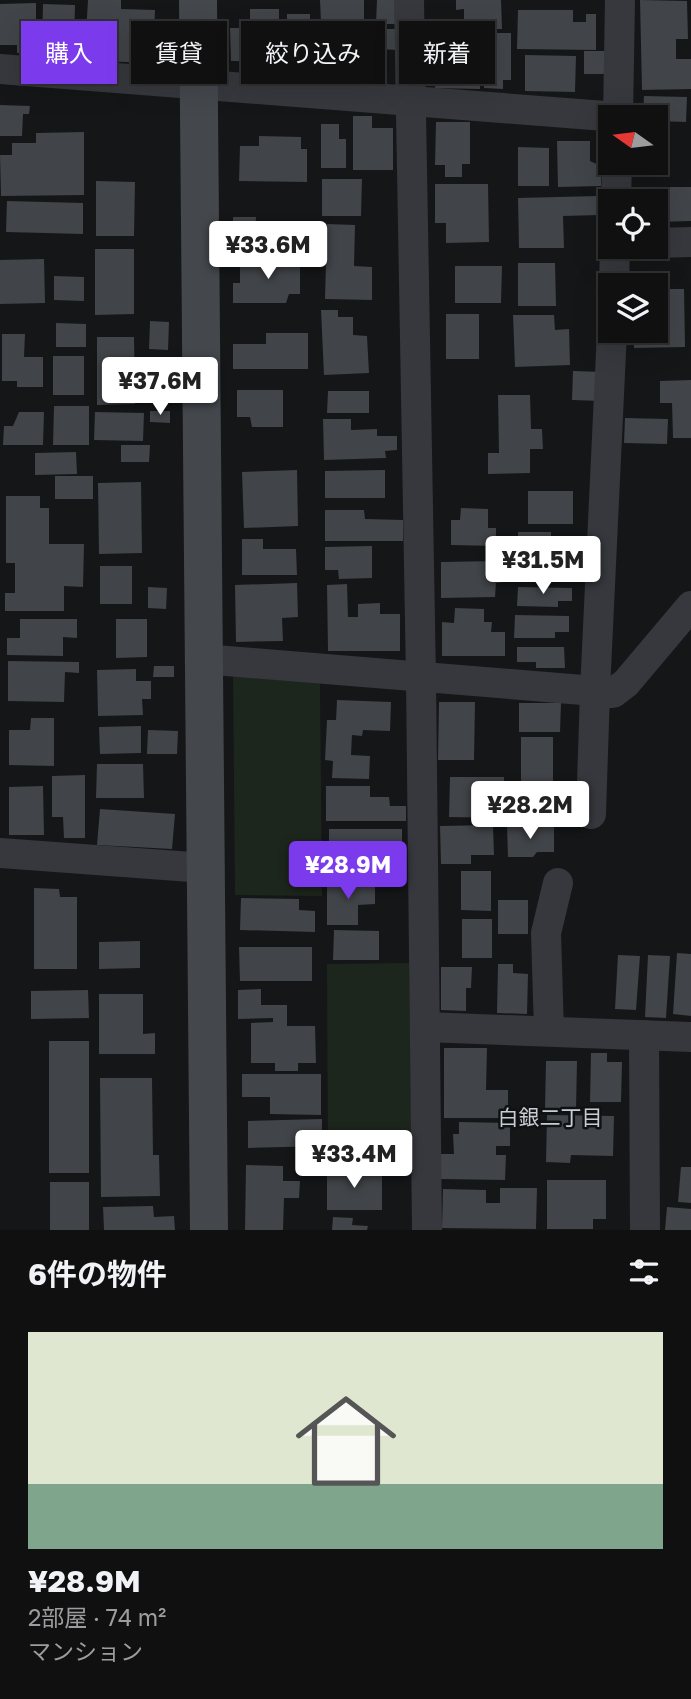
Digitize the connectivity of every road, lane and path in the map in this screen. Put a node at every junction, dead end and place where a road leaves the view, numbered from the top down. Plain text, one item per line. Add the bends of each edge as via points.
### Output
1 (198, 0) edge
2 (409, 0) edge
3 (620, 0) edge
4 (0, 69) edge
5 (199, 87) junction
6 (409, 103) junction
7 (618, 105) edge
8 (598, 116) edge
9 (691, 242) edge
10 (668, 243) edge
11 (611, 343) edge
12 (691, 606) edge
13 (203, 659) junction
14 (421, 678) junction
15 (595, 691) junction
16 (591, 814) dead end
17 (0, 853) edge
18 (205, 868) junction
19 (558, 883) dead end
20 (425, 1027) junction
21 (549, 1031) junction
22 (645, 1035) junction
23 (691, 1037) edge
24 (209, 1230) edge
25 (427, 1230) edge
26 (645, 1230) edge

1 - 5 street
2 - 6 street
3 - 7 street
4 - 5 street
5 - 6 street
5 - 13 street
6 - 8 street
6 - 14 street
9 - 10 street
11 - 15 street
12 - 15 street via 626,683 613,693
13 - 14 street
13 - 18 street
14 - 15 street
14 - 20 street
15 - 16 street
17 - 18 street
18 - 24 street
19 - 21 street via 546,933
20 - 21 street
20 - 25 street
21 - 22 street
22 - 23 street
22 - 26 street

